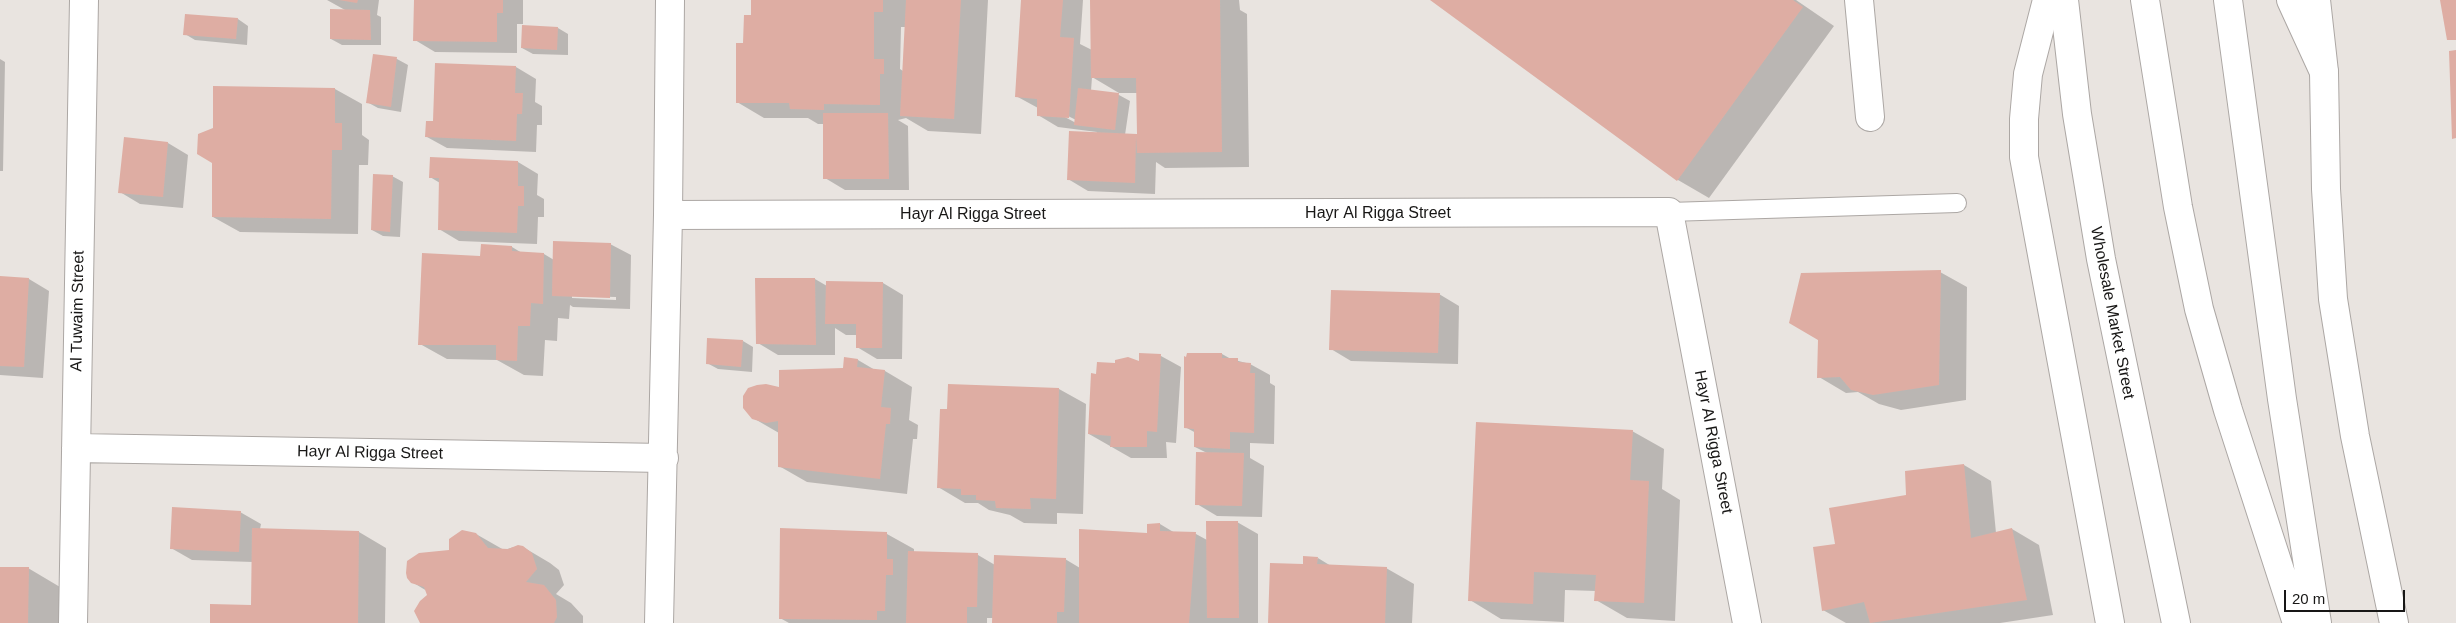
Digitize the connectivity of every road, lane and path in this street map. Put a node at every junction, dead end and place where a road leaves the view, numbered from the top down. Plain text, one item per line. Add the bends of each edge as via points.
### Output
1 (84, 0) edge
2 (670, 0) edge
3 (1859, 0) edge
4 (2047, 0) edge
5 (2064, 0) edge
6 (2145, 0) edge
7 (2228, 0) edge
8 (2291, 0) edge
9 (2316, 0) edge
10 (2324, 72) junction
11 (1870, 117) dead end
12 (1957, 203) dead end
13 (1669, 212) junction
14 (668, 215) junction
15 (76, 448) junction
16 (664, 458) junction
17 (73, 623) edge
18 (659, 623) edge
19 (1748, 623) edge
20 (2110, 623) edge
21 (2176, 623) edge
22 (2297, 623) edge
23 (2317, 623) edge
24 (2394, 623) edge

1 - 15 street, Al Tuwaim Street
2 - 14 street
3 - 11 street
4 - 20 street via 2028,74 2024,157
5 - 21 street, Wholesale Market Street via 2077,114 2101,259
6 - 22 street via 2176,197 2198,309
7 - 23 street via 2282,399
8 - 10 street
9 - 10 street
10 - 24 street via 2326,189 2333,299 2355,436
12 - 13 lane
13 - 14 street, Hayr Al Rigga Street
13 - 19 street, Hayr Al Rigga Street
14 - 16 street
15 - 16 street, Hayr Al Rigga Street
15 - 17 street, Al Tuwaim Street
16 - 18 street

